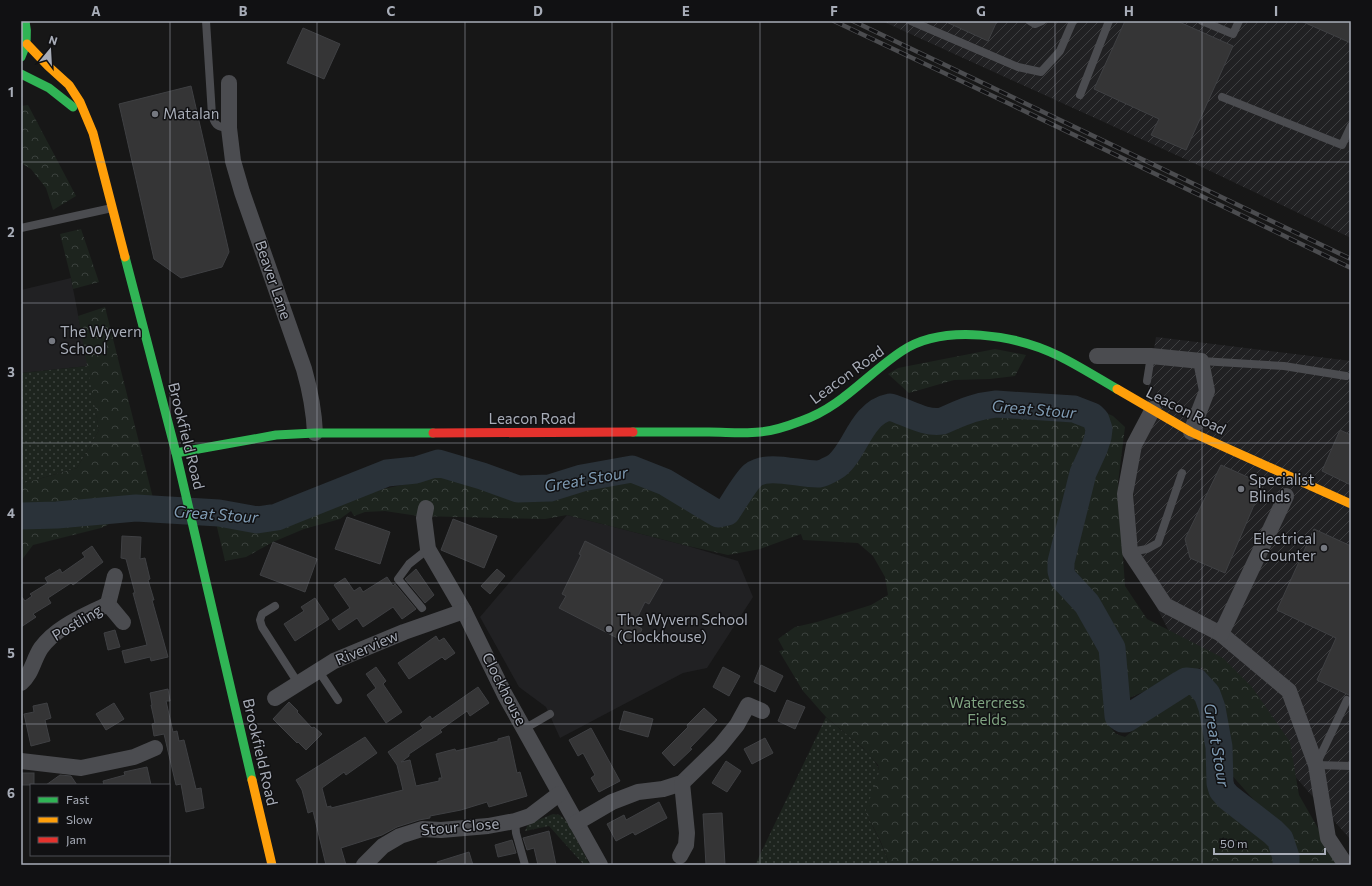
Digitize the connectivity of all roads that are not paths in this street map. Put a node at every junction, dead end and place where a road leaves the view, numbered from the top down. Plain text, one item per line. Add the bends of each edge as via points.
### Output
1 (206, 21) edge
2 (911, 21) edge
3 (1030, 21) edge
4 (1042, 21) edge
5 (1073, 21) edge
6 (1109, 21) edge
7 (1202, 21) edge
8 (1239, 21) edge
9 (27, 24) edge
10 (27, 44) junction
11 (21, 57) edge
12 (21, 74) edge
13 (229, 83) dead end
14 (1080, 95) dead end
15 (1222, 97) dead end
16 (1351, 126) edge
17 (229, 128) junction
18 (93, 133) junction
19 (112, 208) junction
20 (21, 228) edge
21 (1098, 356) dead end
22 (1151, 356) junction
23 (1201, 360) junction
24 (1346, 376) dead end
25 (1147, 381) dead end
26 (1152, 409) junction
27 (1191, 432) junction
28 (315, 433) junction
29 (176, 454) junction
30 (1182, 473) dead end
31 (1286, 496) dead end
32 (1351, 504) edge
33 (426, 508) dead end
34 (428, 548) junction
35 (1130, 552) junction
36 (115, 576) dead end
37 (108, 604) junction
38 (275, 606) dead end
39 (422, 608) dead end
40 (464, 611) junction
41 (123, 622) dead end
42 (1221, 634) junction
43 (318, 670) junction
44 (21, 683) edge
45 (298, 683) junction
46 (275, 698) dead end
47 (338, 700) dead end
48 (1347, 700) dead end
49 (762, 711) dead end
50 (550, 714) dead end
51 (524, 729) junction
52 (155, 748) dead end
53 (21, 761) edge
54 (1316, 765) junction
55 (1351, 766) edge
56 (682, 783) junction
57 (559, 794) junction
58 (515, 821) junction
59 (576, 823) junction
60 (680, 856) dead end
61 (272, 865) edge
62 (364, 865) edge
63 (525, 865) edge
64 (600, 865) edge
65 (1346, 865) edge

1 - 17 lane via 212,115 219,127
2 - 5 lane via 1018,67 1041,72 1060,51
3 - 4 lane via 1035,24
6 - 14 lane
7 - 8 lane via 1233,34
9 - 10 street
10 - 11 street
10 - 18 street, Brookfield Road via 69,85 80,102
12 - 18 street, Brookfield Road via 45,85 66,100
13 - 17 street, Beaver Lane
15 - 16 lane via 1342,145
17 - 28 street, Beaver Lane via 233,161 242,192 304,368 311,394
18 - 19 street, Brookfield Road
19 - 20 lane
19 - 29 street, Brookfield Road
21 - 22 street
22 - 23 street
22 - 25 lane
23 - 24 lane via 1284,366
23 - 27 street via 1207,391
26 - 27 street, Leacon Road
26 - 28 street, Leacon Road via 1039,347 997,337 960,335 925,340 904,350 827,410 793,425 760,432
26 - 35 street via 1134,445 1125,494
27 - 32 street, Leacon Road
28 - 29 street, Leacon Road via 276,435
29 - 61 street, Brookfield Road
30 - 35 lane via 1158,543 1147,549
31 - 42 street
33 - 34 street, Clockhouse via 424,518
34 - 39 lane via 409,564 398,579
34 - 40 street, Clockhouse
35 - 42 street via 1165,605
36 - 37 street, Postling
37 - 41 street, Postling
37 - 44 street, Postling via 50,636 40,650 27,678
38 - 45 lane via 262,614 262,627
40 - 43 street, Riverview via 404,632
40 - 51 street, Clockhouse
42 - 54 street via 1289,691
43 - 45 street, Riverview
43 - 47 lane
45 - 46 street, Riverview
48 - 54 lane
49 - 56 street via 748,705 737,725 720,746
50 - 51 lane
51 - 57 street, Clockhouse
52 - 53 street via 134,757 81,768
54 - 55 lane
54 - 65 street via 1328,838
56 - 59 street via 663,789 638,792 612,802
56 - 60 street via 688,833 686,845
57 - 58 street, Stour Close via 530,816
57 - 59 street, Clockhouse
58 - 62 street, Stour Close via 488,826 422,829 400,836 383,846
58 - 63 lane
59 - 64 street, Clockhouse

